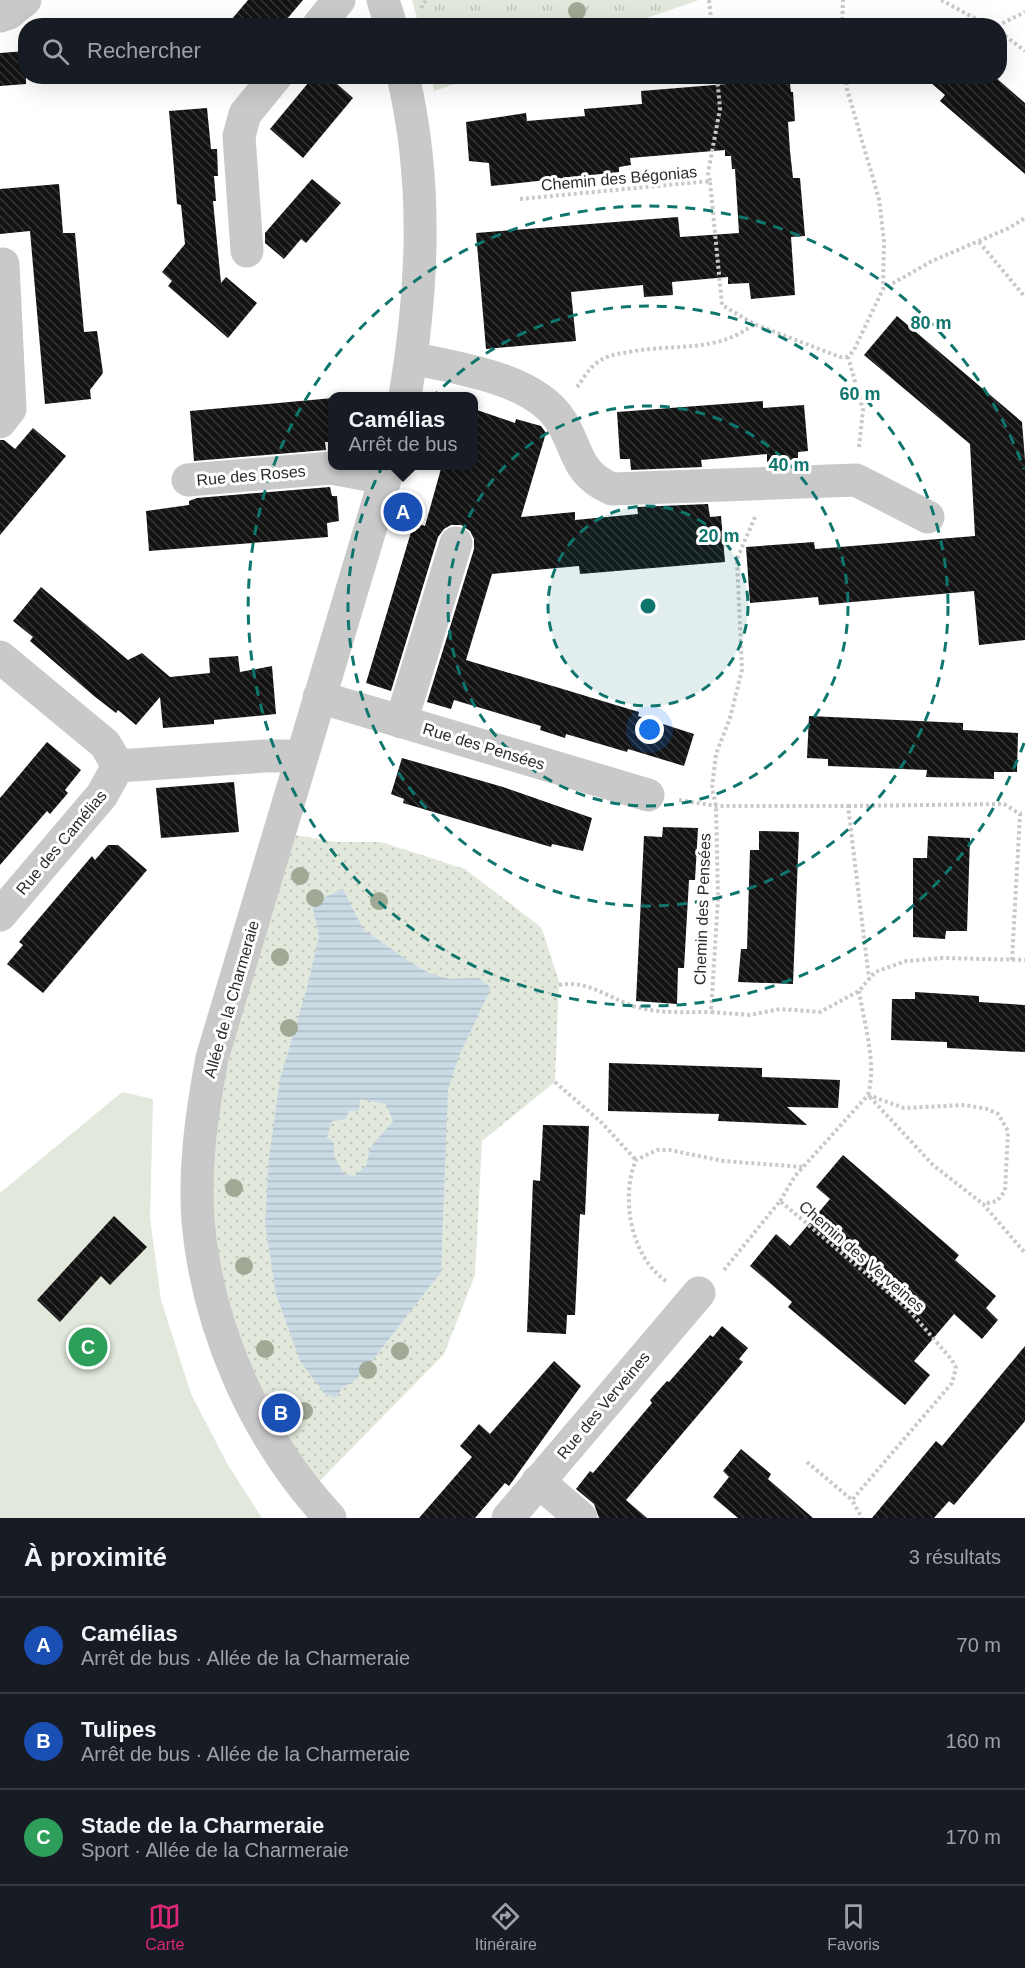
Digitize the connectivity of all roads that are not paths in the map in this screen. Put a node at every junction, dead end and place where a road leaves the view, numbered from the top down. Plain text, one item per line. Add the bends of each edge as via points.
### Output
1 (25, 0) edge
2 (339, 0) edge
3 (383, 0) edge
4 (0, 16) edge
5 (324, 18) edge
6 (389, 18) edge
7 (269, 84) edge
8 (404, 84) edge
9 (247, 251) dead end
10 (3, 264) dead end
11 (411, 358) junction
12 (406, 392) edge
13 (0, 422) edge
14 (328, 468) edge
15 (359, 470) edge
16 (387, 472) edge
17 (188, 480) dead end
18 (928, 517) dead end
19 (456, 543) dead end
20 (0, 657) edge
21 (319, 698) junction
22 (401, 722) junction
23 (302, 756) junction
24 (118, 766) junction
25 (648, 795) dead end
26 (0, 915) edge
27 (699, 1293) road end
28 (538, 1481) junction
29 (330, 1518) edge
30 (508, 1518) edge
31 (581, 1518) edge

1 - 4 street
2 - 5 street
3 - 6 street
7 - 9 street via 245,114 239,136
8 - 11 street via 414,135 420,215 419,293
10 - 13 street via 10,409
11 - 12 street
11 - 18 street via 473,371 536,394 561,420 580,466 594,480 612,489 856,480
14 - 17 street, Rue des Roses
15 - 16 street, Rue des Roses
16 - 21 street, Allée de la Charmeraie
19 - 22 street
20 - 24 street via 105,744
21 - 22 street, Rue des Pensées
21 - 23 street, Allée de la Charmeraie
22 - 25 street, Rue des Pensées
23 - 24 street
23 - 29 street, Allée de la Charmeraie via 212,1058 198,1149 198,1222 209,1290 239,1378 271,1441
24 - 26 street, Rue des Camélias via 102,795
27 - 28 street, Rue des Verveines
28 - 30 street, Rue des Verveines
28 - 31 street

